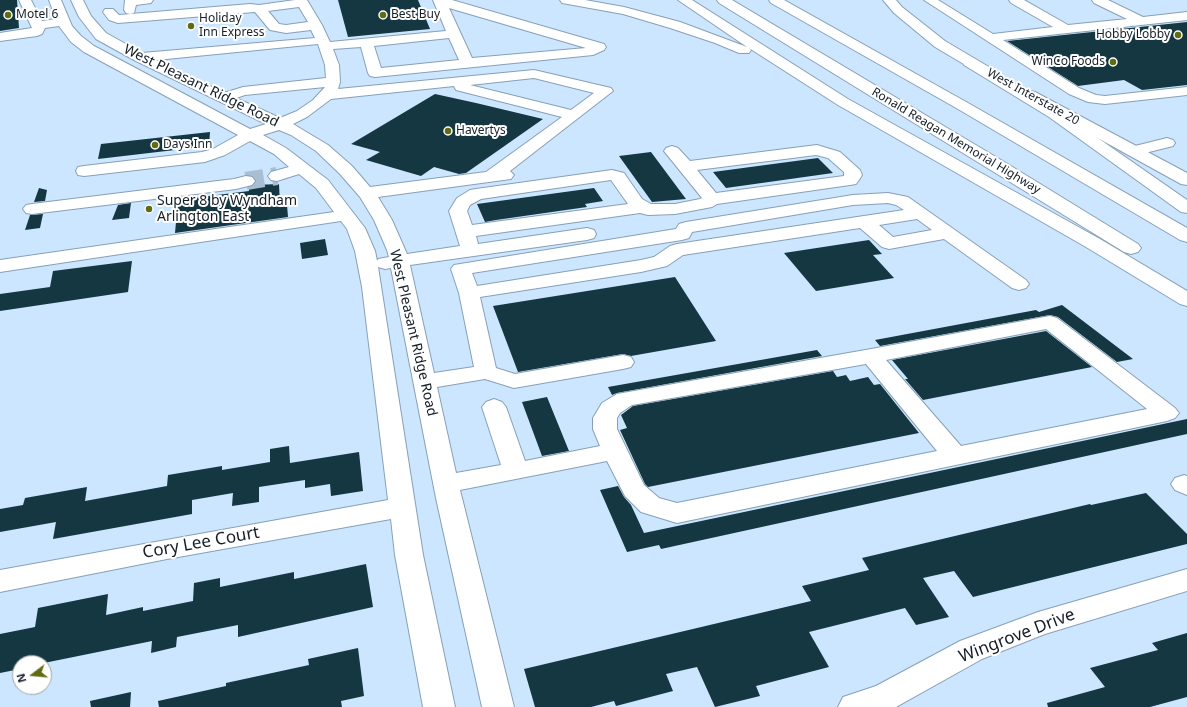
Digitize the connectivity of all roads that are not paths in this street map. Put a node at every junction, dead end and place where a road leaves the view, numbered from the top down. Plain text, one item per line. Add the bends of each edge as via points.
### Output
1 (25, 0) edge
2 (77, 0) edge
3 (147, 0) edge
4 (233, 0) edge
5 (439, 0) edge
6 (444, 0) edge
7 (566, 0) edge
8 (684, 0) edge
9 (724, 0) edge
10 (775, 0) edge
11 (889, 0) edge
12 (892, 0) edge
13 (930, 0) edge
14 (1015, 0) edge
15 (1098, 0) edge
16 (55, 1) edge
17 (302, 2) edge
18 (106, 5) edge
19 (130, 6) junction
20 (816, 8) dead end
21 (259, 9) junction
22 (84, 15) junction
23 (1187, 16) edge
24 (63, 21) junction
25 (1141, 21) junction
26 (316, 25) junction
27 (38, 26) junction
28 (280, 28) junction
29 (1067, 30) junction
30 (264, 31) dead end
31 (454, 34) junction
32 (0, 38) edge
33 (421, 38) junction
34 (990, 38) junction
35 (393, 40) junction
36 (324, 43) junction
37 (366, 43) junction
38 (139, 57) junction
39 (969, 62) junction
40 (467, 63) junction
41 (434, 67) junction
42 (402, 70) junction
43 (489, 79) junction
44 (445, 83) junction
45 (330, 88) junction
46 (527, 88) dead end
47 (1187, 91) edge
48 (223, 98) junction
49 (843, 102) junction
50 (574, 107) junction
51 (985, 119) junction
52 (280, 124) junction
53 (250, 134) junction
54 (1167, 143) dead end
55 (672, 151) dead end
56 (1133, 151) junction
57 (686, 167) junction
58 (302, 168) junction
59 (84, 171) dead end
60 (527, 172) dead end
61 (277, 176) tunnel mouth
62 (491, 177) junction
63 (1187, 180) edge
64 (246, 181) tunnel mouth
65 (366, 193) junction
66 (712, 199) junction
67 (642, 207) junction
68 (1187, 208) edge
69 (32, 209) dead end
70 (920, 213) junction
71 (347, 215) junction
72 (864, 222) junction
73 (686, 228) junction
74 (465, 232) junction
75 (948, 233) junction
76 (1187, 236) edge
77 (471, 251) junction
78 (399, 261) junction
79 (0, 266) edge
80 (368, 266) junction
81 (1019, 284) dead end
82 (1187, 284) edge
83 (469, 293) junction
84 (1187, 300) edge
85 (871, 356) junction
86 (623, 362) dead end
87 (486, 372) junction
88 (425, 382) junction
89 (494, 407) dead end
90 (614, 451) junction
91 (955, 456) junction
92 (516, 472) junction
93 (447, 484) junction
94 (402, 507) junction
95 (0, 581) edge
96 (1184, 586) edge
97 (439, 707) edge
98 (498, 707) edge
99 (854, 707) edge

1 - 27 main road
2 - 22 main road, West Pleasant Ridge Road
3 - 19 main road
4 - 19 main road
5 - 31 main road
6 - 40 main road via 449,4 599,47 593,51
7 - 49 main road via 654,19 720,40 780,68
8 - 49 main road
9 - 82 main road, Ronald Reagan Memorial Highway
10 - 51 main road
11 - 12 main road
11 - 39 main road, West Interstate 20 via 917,27
13 - 34 main road
14 - 29 main road
15 - 25 main road
16 - 22 main road via 65,4 70,15
16 - 24 main road, West Pleasant Ridge Road
17 - 21 main road
17 - 26 main road
18 - 19 main road
18 - 21 main road via 113,17 118,18
18 - 22 main road
20 - 51 main road via 879,49 970,100
21 - 28 main road via 275,27
22 - 38 main road, West Pleasant Ridge Road via 101,36
23 - 25 main road
24 - 27 main road
24 - 53 main road, West Pleasant Ridge Road via 76,39 89,49
25 - 29 main road
26 - 28 main road
26 - 36 main road
27 - 32 main road via 37,31 32,33
28 - 30 main road
29 - 34 main road
31 - 33 main road
31 - 40 main road
33 - 35 main road
33 - 41 main road
34 - 47 main road via 1074,91 1093,99 1105,100
35 - 37 main road
35 - 42 main road
36 - 37 main road
36 - 38 main road
36 - 45 main road via 332,65
37 - 42 main road via 375,73
38 - 48 main road, West Pleasant Ridge Road
39 - 56 main road, West Interstate 20
39 - 68 main road via 1054,114
40 - 41 main road
41 - 42 main road
43 - 44 main road
43 - 46 main road
43 - 50 main road via 534,74 606,91 589,104
44 - 45 main road
44 - 50 main road
45 - 48 main road via 243,91
45 - 52 main road via 302,114
48 - 52 main road, West Pleasant Ridge Road
49 - 84 main road via 1100,246
50 - 62 main road
51 - 76 main road
52 - 53 main road
52 - 65 main road, West Pleasant Ridge Road via 322,148
53 - 58 main road, West Pleasant Ridge Road via 280,150
53 - 59 main road via 205,157
54 - 56 main road
55 - 57 main road
56 - 63 main road, West Interstate 20
57 - 66 main road
57 - 66 main road via 817,150 834,154 854,175 850,180
58 - 61 main road
58 - 71 main road, West Pleasant Ridge Road via 322,184
60 - 62 main road
62 - 65 main road
64 - 69 main road
65 - 78 main road, West Pleasant Ridge Road via 383,220 397,250
66 - 67 main road via 706,203 675,209 648,210
67 - 74 main road
67 - 74 main road via 636,203 618,177 612,175 476,194 463,202 458,211
70 - 72 main road
70 - 73 main road via 902,201 888,198 853,200
70 - 75 main road
71 - 79 main road
71 - 80 main road, West Pleasant Ridge Road via 366,251
72 - 75 main road via 889,243
72 - 83 main road via 677,250 660,262 641,266
73 - 77 main road via 672,223 657,224
73 - 83 main road via 682,234 462,269
74 - 77 main road
75 - 81 main road
77 - 78 main road
78 - 80 main road
78 - 88 main road, West Pleasant Ridge Road
80 - 94 main road, West Pleasant Ridge Road
83 - 87 main road
85 - 90 main road via 625,399 610,408 605,418 605,429
85 - 91 main road
85 - 91 main road via 1050,322 1167,412
86 - 87 main road via 514,381
87 - 88 main road
88 - 93 main road, West Pleasant Ridge Road
89 - 92 main road
90 - 91 main road via 639,495 650,505 677,513
90 - 92 main road
92 - 93 main road
93 - 98 main road, West Pleasant Ridge Road
94 - 95 main road, Cory Lee Court
94 - 97 main road, West Pleasant Ridge Road
96 - 99 main road, Wingrove Drive via 1038,624 971,650 886,697

